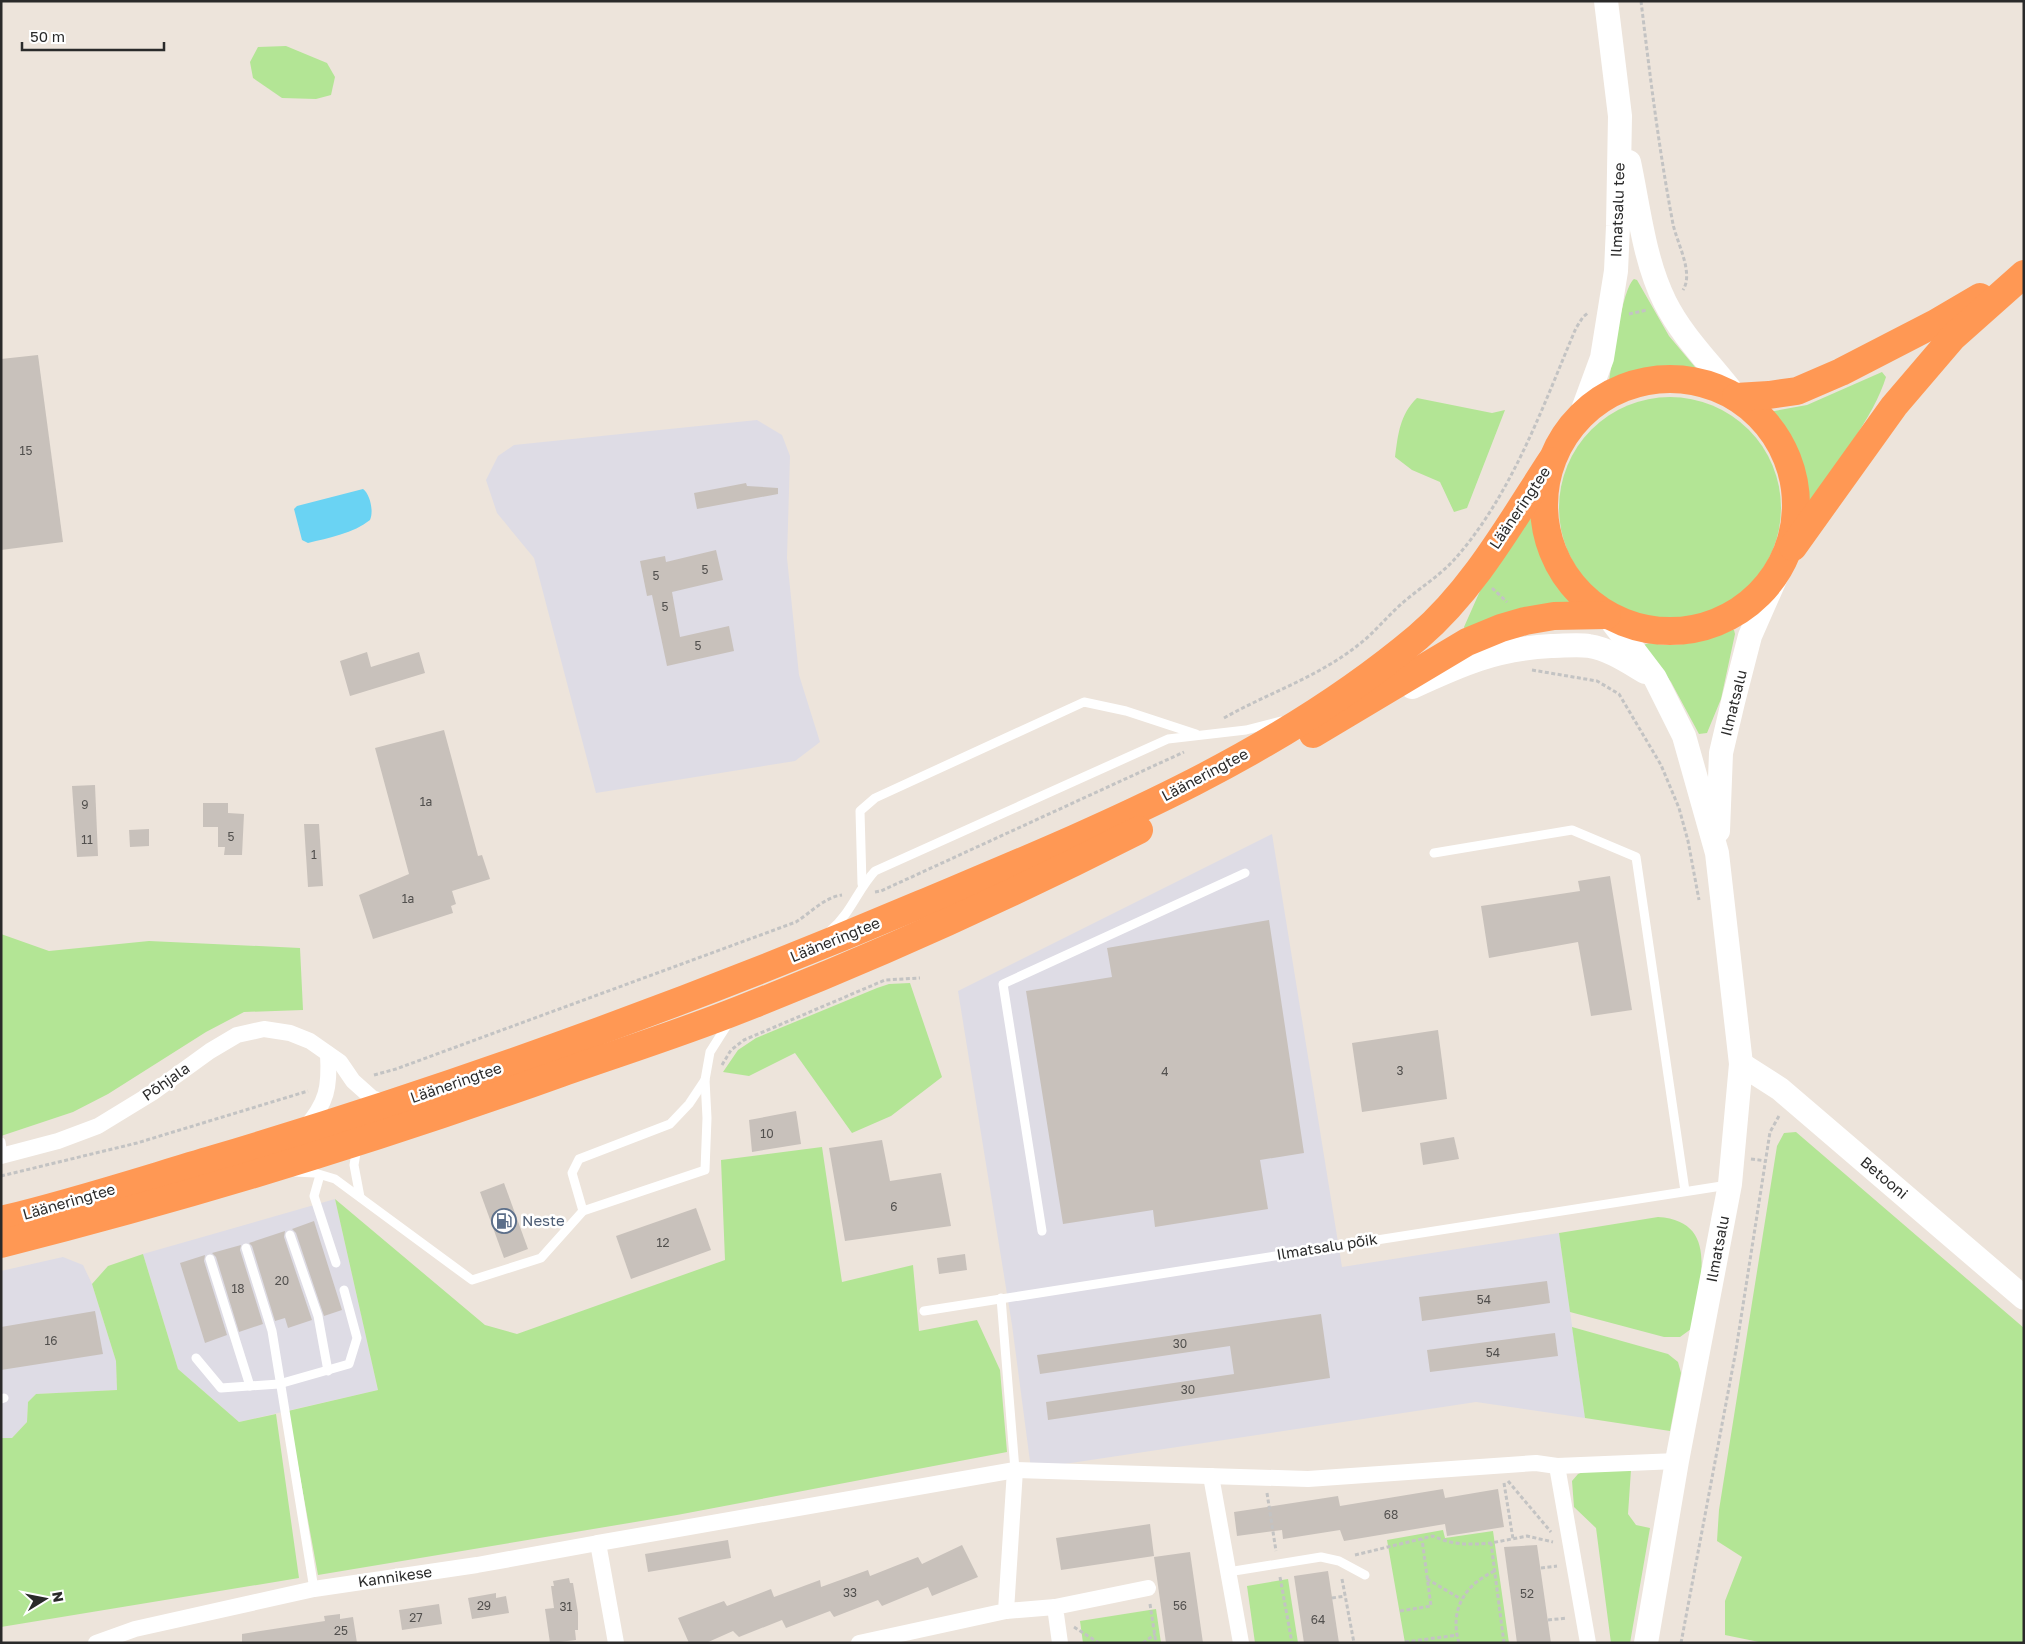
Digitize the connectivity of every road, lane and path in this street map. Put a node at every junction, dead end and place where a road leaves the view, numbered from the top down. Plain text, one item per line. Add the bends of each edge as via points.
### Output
1 (1606, 1) edge
2 (1620, 116) junction
3 (2024, 272) edge
4 (1736, 397) junction
5 (1581, 415) junction
6 (1551, 461) junction
7 (1452, 561) dead end
8 (1784, 561) junction
9 (1476, 574) junction
10 (1607, 615) junction
11 (1518, 636) junction
12 (1655, 678) junction
13 (1351, 687) junction
14 (1199, 735) junction
15 (1434, 853) dead end
16 (1717, 853) junction
17 (1245, 873) dead end
18 (862, 884) junction
19 (1700, 905) dead end
20 (801, 953) junction
21 (920, 978) dead end
22 (739, 1011) junction
23 (328, 1054) junction
24 (1741, 1064) junction
25 (705, 1082) junction
26 (1793, 1100) junction
27 (385, 1111) junction
28 (301, 1133) junction
29 (363, 1136) junction
30 (2, 1151) edge
31 (320, 1175) junction
32 (1730, 1184) junction
33 (201, 1190) junction
34 (1685, 1191) junction
35 (360, 1197) junction
36 (583, 1211) junction
37 (1, 1220) edge
38 (1042, 1231) dead end
39 (290, 1235) dead end
40 (1, 1244) edge
41 (246, 1248) dead end
42 (210, 1259) dead end
43 (336, 1263) dead end
44 (344, 1290) dead end
45 (1001, 1298) junction
46 (2024, 1298) edge
47 (924, 1310) dead end
48 (196, 1358) dead end
49 (328, 1372) junction
50 (279, 1384) junction
51 (250, 1386) junction
52 (1677, 1461) junction
53 (1557, 1466) junction
54 (1016, 1470) junction
55 (1212, 1476) junction
56 (1422, 1539) junction
57 (1513, 1539) junction
58 (598, 1543) junction
59 (1491, 1543) junction
60 (1338, 1560) junction
61 (1564, 1565) dead end
62 (1540, 1568) dead end
63 (1228, 1572) junction
64 (1494, 1572) junction
65 (1365, 1575) dead end
66 (1428, 1579) junction
67 (1148, 1588) joint
68 (314, 1589) junction
69 (1345, 1596) junction
70 (1332, 1598) dead end
71 (1461, 1599) junction
72 (1055, 1607) junction
73 (1006, 1611) junction
74 (1400, 1611) dead end
75 (1572, 1617) dead end
76 (1548, 1620) dead end
77 (1155, 1634) junction
78 (1458, 1635) junction
79 (922, 1636) edge
80 (1404, 1642) edge
81 (96, 1643) edge
82 (616, 1643) edge
83 (859, 1643) edge
84 (1060, 1643) edge
85 (1143, 1643) edge
86 (1156, 1643) edge
87 (1241, 1643) edge
88 (1354, 1643) edge
89 (1459, 1643) edge
90 (1504, 1643) edge
91 (1588, 1643) edge
92 (1646, 1643) edge
93 (1681, 1643) edge

1 - 2 street, Ilmatsalu tee
2 - 4 street via 1648,253 1665,302 1689,342
2 - 5 street, Ilmatsalu tee via 1616,272 1602,358
3 - 4 highway via 1841,372 1797,391
3 - 8 highway via 1953,338 1894,406
4 - 5 highway via 1697,382 1672,379 1639,382 1608,395
4 - 8 highway via 1760,416 1779,441 1791,470 1796,500 1794,531
5 - 6 highway via 1564,436
6 - 9 highway, Lääneringtee
6 - 10 highway via 1544,496 1546,531 1558,565 1579,593
7 - 9 path
8 - 10 highway via 1768,586 1746,606 1721,621 1693,630 1663,632 1634,627
8 - 16 street, Ilmatsalu via 1750,636 1732,702 1721,753
9 - 11 path via 1509,604
9 - 13 highway, Lääneringtee via 1422,633
10 - 11 highway, Lääneringtee via 1554,616
10 - 12 street, Ilmatsalu
11 - 12 street via 1590,646 1620,656
11 - 19 path via 1523,660 1532,670 1597,681 1619,694 1661,765 1679,808
11 - 22 highway, Lääneringtee via 1468,642 1217,790 1076,862 904,941
12 - 16 street, Ilmatsalu via 1684,736
13 - 14 lane via 1280,721 1246,730
13 - 20 highway, Lääneringtee via 1306,720 1213,773 1106,825
14 - 18 lane via 1168,739 875,871
14 - 18 lane via 1126,711 1084,702 875,798 860,811
15 - 34 lane via 1572,830 1636,857
16 - 24 street, Ilmatsalu
17 - 38 lane via 1003,984
18 - 20 lane via 861,893 846,916
20 - 27 highway, Lääneringtee via 643,1016
21 - 25 path via 884,980 744,1040 731,1050 718,1073
22 - 25 lane via 721,1032 710,1052
22 - 29 highway, Lääneringtee
23 - 27 street, Põhjala via 340,1062 353,1081
23 - 28 street via 326,1095 320,1111
23 - 30 street, Põhjala via 310,1041 290,1033 264,1029 237,1035 98,1126 58,1141
24 - 26 street, Betooni
24 - 32 street, Ilmatsalu
25 - 36 lane via 670,1124 579,1159 572,1174
25 - 36 lane via 705,1170
26 - 46 street, Betooni
26 - 93 path via 1770,1132 1736,1350
27 - 28 highway, Lääneringtee
28 - 37 highway, Lääneringtee
29 - 33 highway, Lääneringtee
29 - 35 lane via 354,1165
31 - 33 lane via 295,1172
31 - 35 lane via 334,1179
31 - 43 lane via 314,1196
32 - 34 lane, Ilmatsalu põik
32 - 52 street, Ilmatsalu
33 - 40 highway, Lääneringtee
34 - 45 lane, Ilmatsalu põik
35 - 36 lane via 472,1280 541,1258
39 - 49 lane via 318,1316
41 - 50 lane via 272,1331
42 - 51 lane
44 - 49 lane via 356,1338 349,1364
45 - 47 lane, Ilmatsalu põik
45 - 54 lane
48 - 51 lane via 221,1388
49 - 50 lane
50 - 51 lane
50 - 68 lane
52 - 53 street, Kannikese
52 - 92 street, Ilmatsalu
53 - 55 street, Kannikese via 1536,1463 1308,1479
53 - 91 street
54 - 55 street, Kannikese
54 - 58 street, Kannikese
54 - 73 street
55 - 63 street
56 - 59 path via 1433,1536 1468,1545
56 - 60 path
56 - 66 path
57 - 57 path via 1527,1536 1561,1543 1503,1476
57 - 59 path
58 - 68 street, Kannikese
58 - 82 street
59 - 64 path
60 - 63 lane via 1321,1556
60 - 65 lane
60 - 69 path
61 - 62 path
63 - 87 street
64 - 71 path via 1471,1585
64 - 90 path
66 - 71 path
66 - 74 path via 1431,1606
67 - 72 street
67 - 77 path
68 - 81 street, Kannikese via 135,1629
69 - 70 path
69 - 88 path
71 - 78 path
72 - 73 street
72 - 84 street
73 - 79 street
75 - 76 path
77 - 85 path
77 - 86 path
78 - 80 path
78 - 89 path
79 - 83 street

